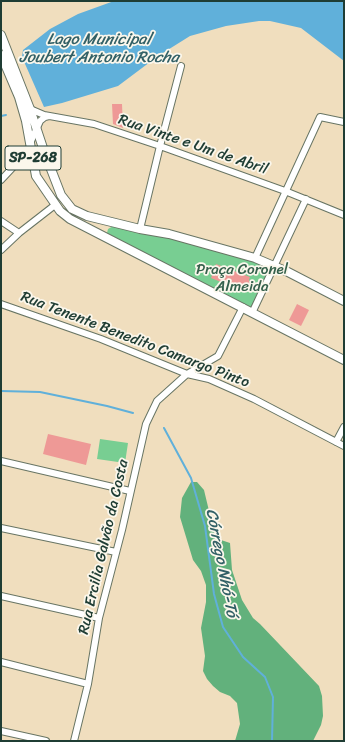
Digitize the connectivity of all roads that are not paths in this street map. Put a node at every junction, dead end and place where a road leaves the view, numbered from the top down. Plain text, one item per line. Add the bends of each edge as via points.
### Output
1 (1, 35) edge
2 (1, 55) edge
3 (181, 66) dead end
4 (30, 109) junction
5 (51, 116) junction
6 (344, 122) edge
7 (36, 127) junction
8 (31, 141) junction
9 (160, 146) junction
10 (34, 158) junction
11 (48, 161) junction
12 (1, 180) edge
13 (285, 191) junction
14 (306, 200) junction
15 (55, 205) junction
16 (344, 215) edge
17 (1, 221) edge
18 (140, 229) junction
19 (19, 233) junction
20 (1, 250) edge
21 (255, 258) junction
22 (275, 266) junction
23 (344, 301) edge
24 (1, 304) edge
25 (242, 307) junction
26 (252, 313) junction
27 (344, 360) edge
28 (187, 374) junction
29 (344, 427) edge
30 (336, 442) junction
31 (344, 446) edge
32 (1, 461) edge
33 (130, 491) junction
34 (1, 528) edge
35 (116, 552) junction
36 (1, 596) edge
37 (99, 618) junction
38 (1, 662) edge
39 (88, 684) junction
40 (1, 731) edge
41 (46, 741) edge
42 (74, 741) edge

1 - 4 main road, SP-268
2 - 8 main road, SP-268 via 19,97
3 - 9 street
4 - 5 street, Rua Vinte e Um de Abril
4 - 7 main road, SP-268
5 - 7 street via 40,121
5 - 9 street, Rua Vinte e Um de Abril via 94,124
6 - 13 street via 320,118
7 - 8 street
7 - 11 main road, SP-268
8 - 10 main road, SP-268
9 - 13 street, Rua Vinte e Um de Abril
9 - 18 street
10 - 11 main road via 40,157
10 - 12 street via 16,164
10 - 15 main road, SP-268 via 36,176
11 - 18 main road, SP-268 via 61,195 72,209 87,216
13 - 14 street, Rua Vinte e Um de Abril
13 - 21 street
14 - 16 street, Rua Vinte e Um de Abril
14 - 22 street
15 - 19 street
15 - 25 main road, SP-268 via 70,219
17 - 19 street
18 - 21 main road, SP-268 via 169,234
19 - 20 street
21 - 22 main road, SP-268
22 - 23 main road, SP-268
22 - 26 street
24 - 28 street, Rua Tenente Benedito Camargo Pinto via 101,339
25 - 26 main road, SP-268
25 - 28 street, Rua Ercilia Galvão da Costa via 218,356
26 - 27 main road, SP-268
28 - 30 street, Rua Tenente Benedito Camargo Pinto via 209,379 254,399
28 - 33 street, Rua Ercilia Galvão da Costa via 157,401 154,407 146,424
29 - 30 street
30 - 31 street, Rua Tenente Benedito Camargo Pinto
32 - 33 street
33 - 35 street, Rua Ercilia Galvão da Costa
34 - 35 street
35 - 37 street, Rua Ercilia Galvão da Costa
36 - 37 street
37 - 39 street, Rua Ercilia Galvão da Costa
38 - 39 street
39 - 42 street, Rua Ercilia Galvão da Costa
40 - 41 street

